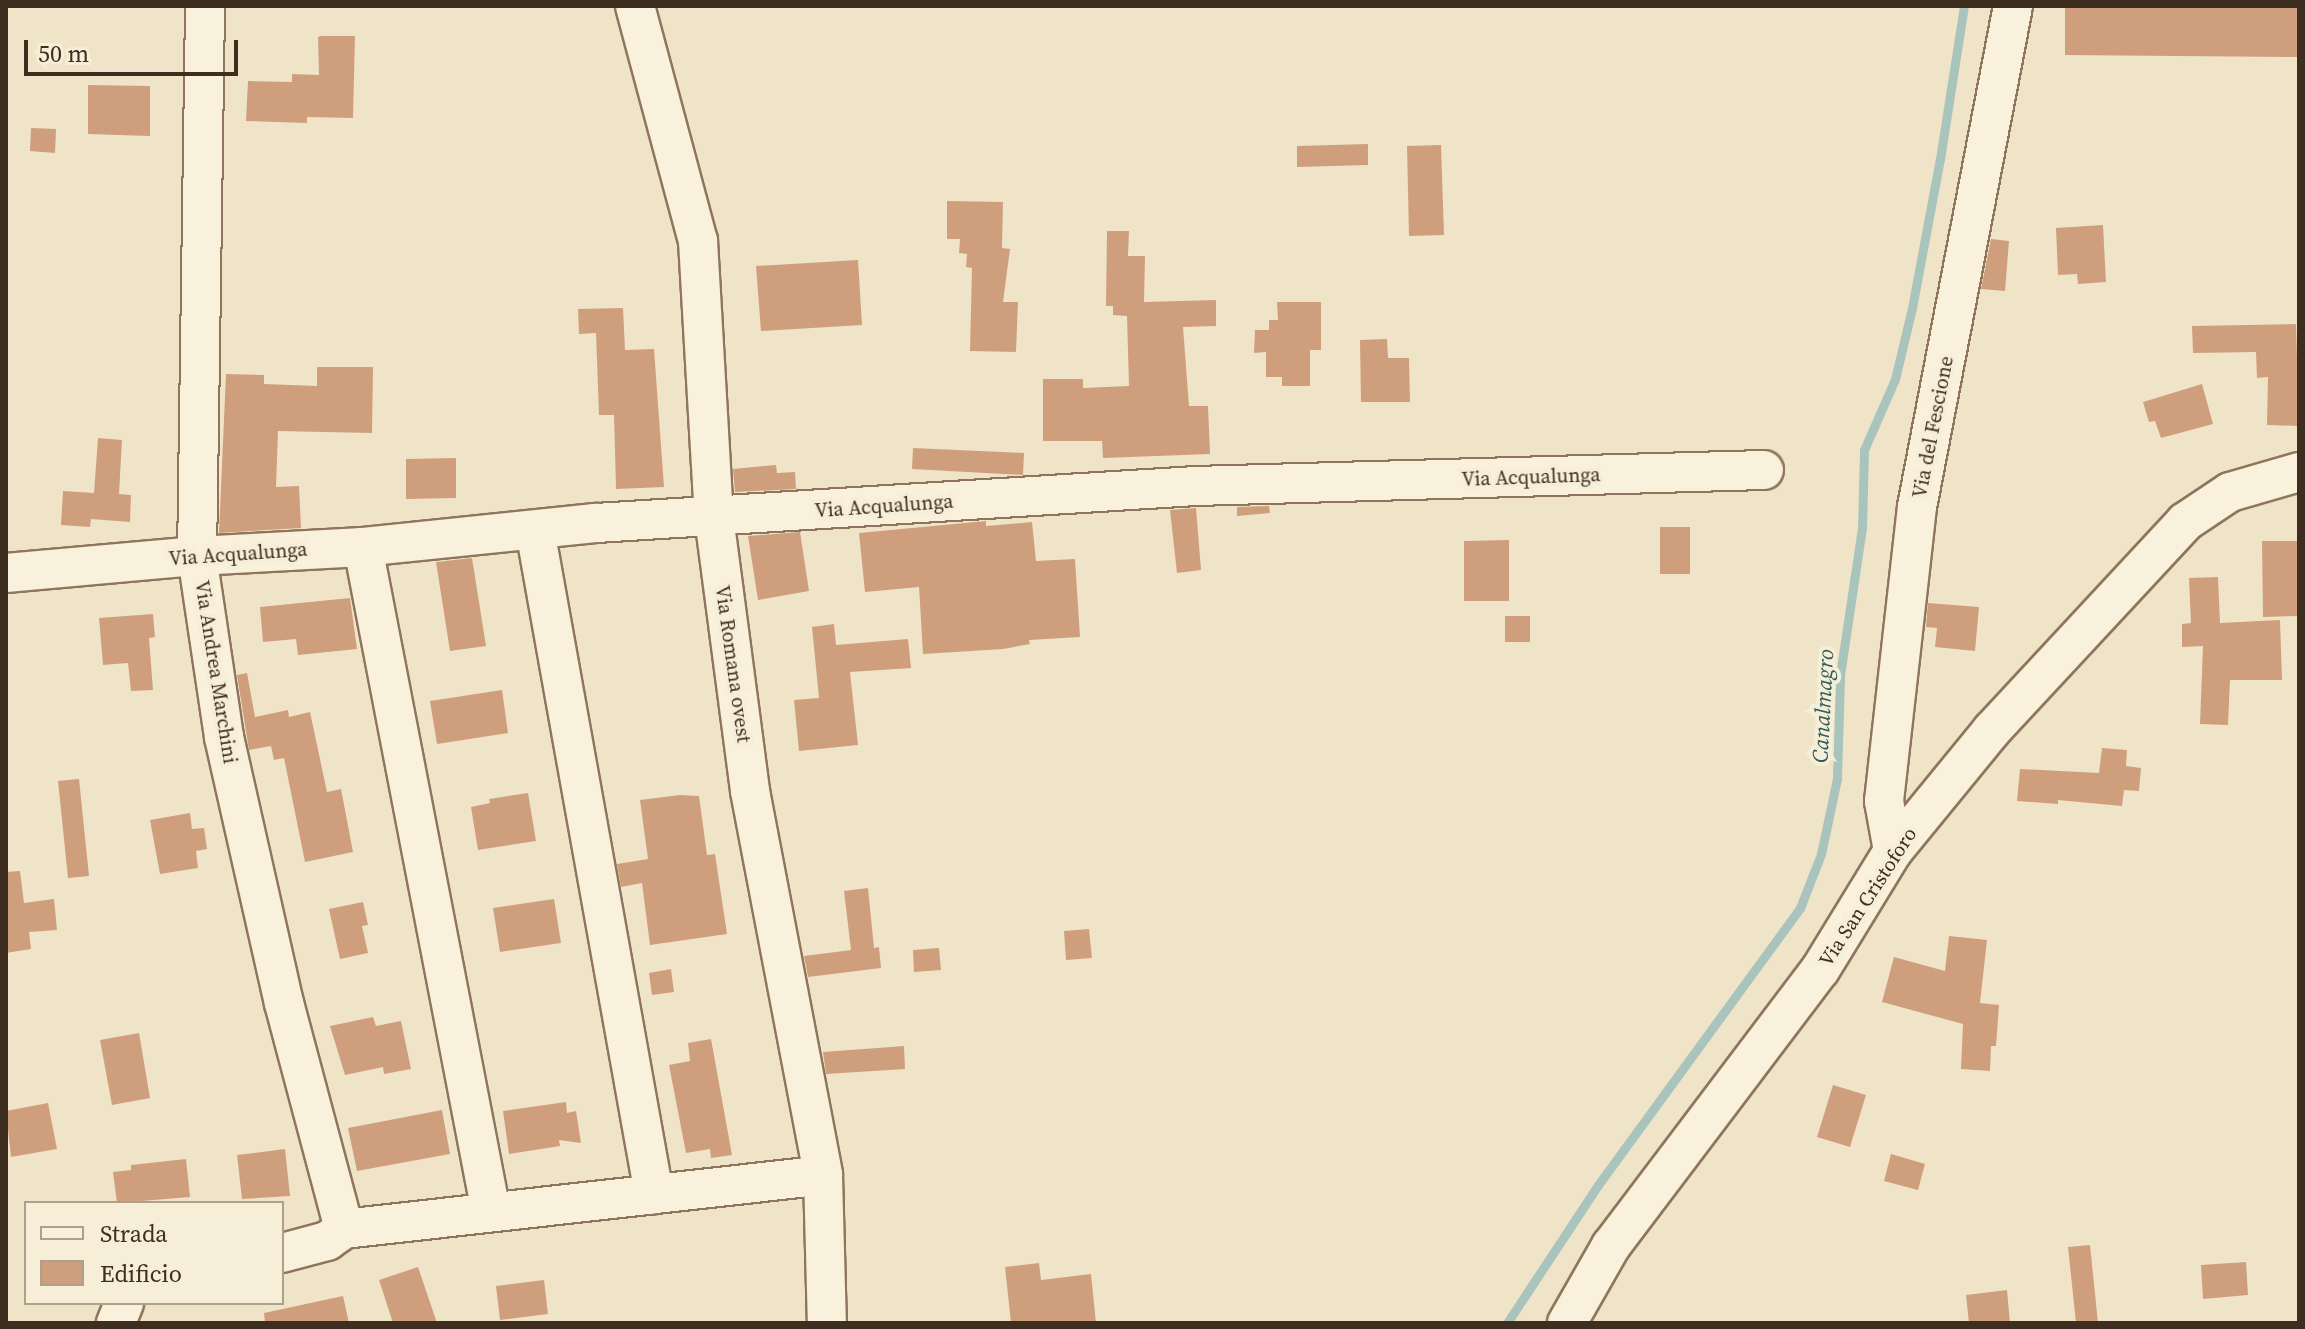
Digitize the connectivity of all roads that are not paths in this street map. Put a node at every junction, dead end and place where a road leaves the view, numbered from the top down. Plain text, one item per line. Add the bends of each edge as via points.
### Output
1 (205, 6) edge
2 (635, 6) edge
3 (2013, 6) edge
4 (1764, 470) dead end
5 (2299, 472) edge
6 (714, 517) junction
7 (535, 530) junction
8 (363, 547) junction
9 (197, 556) junction
10 (6, 573) edge
11 (1893, 851) junction
12 (823, 1175) junction
13 (654, 1194) junction
14 (491, 1212) junction
15 (344, 1229) junction
16 (284, 1252) edge
17 (827, 1323) edge
18 (1567, 1323) edge

1 - 9 street, Via Andrea Marchini
2 - 6 street, Via Romana ovest via 698,241
3 - 11 street, Via del Fescione via 1917,507 1884,801
4 - 6 street, Via Acqualunga via 1195,486
5 - 11 street, Via San Cristoforo via 2230,492 2185,522 1992,730
6 - 7 street, Via Acqualunga
6 - 12 street, Via Romana ovest via 750,791
7 - 8 street, Via Acqualunga
7 - 13 street
8 - 9 street, Via Acqualunga
8 - 14 street
9 - 10 street, Via Acqualunga
9 - 15 street, Via Andrea Marchini via 224,737 284,1003
11 - 18 street, Via San Cristoforo via 1820,970 1611,1246
12 - 13 street
12 - 17 street, Via Romana ovest
13 - 14 street
14 - 15 street
15 - 16 street via 327,1241

